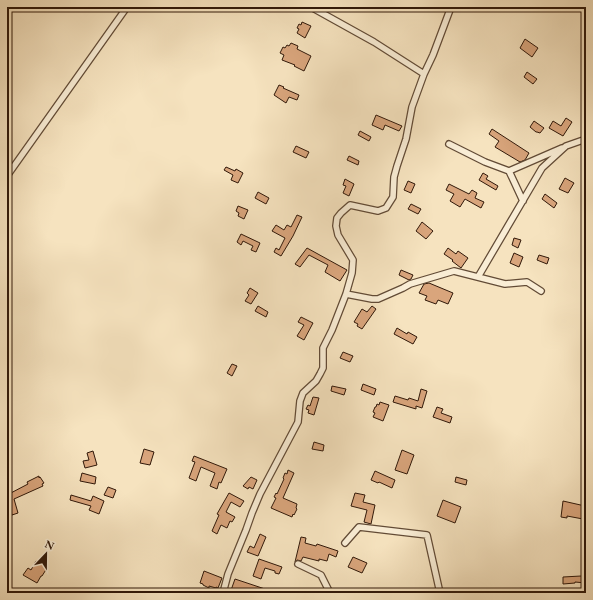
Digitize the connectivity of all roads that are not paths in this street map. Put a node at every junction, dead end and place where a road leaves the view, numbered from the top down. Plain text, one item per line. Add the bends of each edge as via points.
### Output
1 (127, 7) edge
2 (311, 7) edge
3 (451, 7) edge
4 (424, 74) junction
5 (586, 139) edge
6 (449, 144) dead end
7 (566, 146) junction
8 (509, 171) junction
9 (7, 176) edge
10 (523, 201) junction
11 (478, 277) junction
12 (541, 291) dead end
13 (346, 294) junction
14 (345, 543) dead end
15 (298, 564) dead end
16 (223, 593) edge
17 (330, 593) edge
18 (440, 593) edge

1 - 9 street
2 - 4 street via 374,42
3 - 4 street
4 - 13 street via 412,107 397,166 393,197 382,210 350,205 337,218 338,235 353,260
5 - 7 street
6 - 8 street
7 - 8 street
7 - 10 street via 542,168
8 - 10 street
10 - 11 street
11 - 12 street via 505,284 527,282
11 - 13 street via 454,271 410,284 378,299
13 - 16 street via 324,348 323,368 316,381 303,393 298,422 260,494
14 - 18 street via 359,527 427,535
15 - 17 street via 321,576

